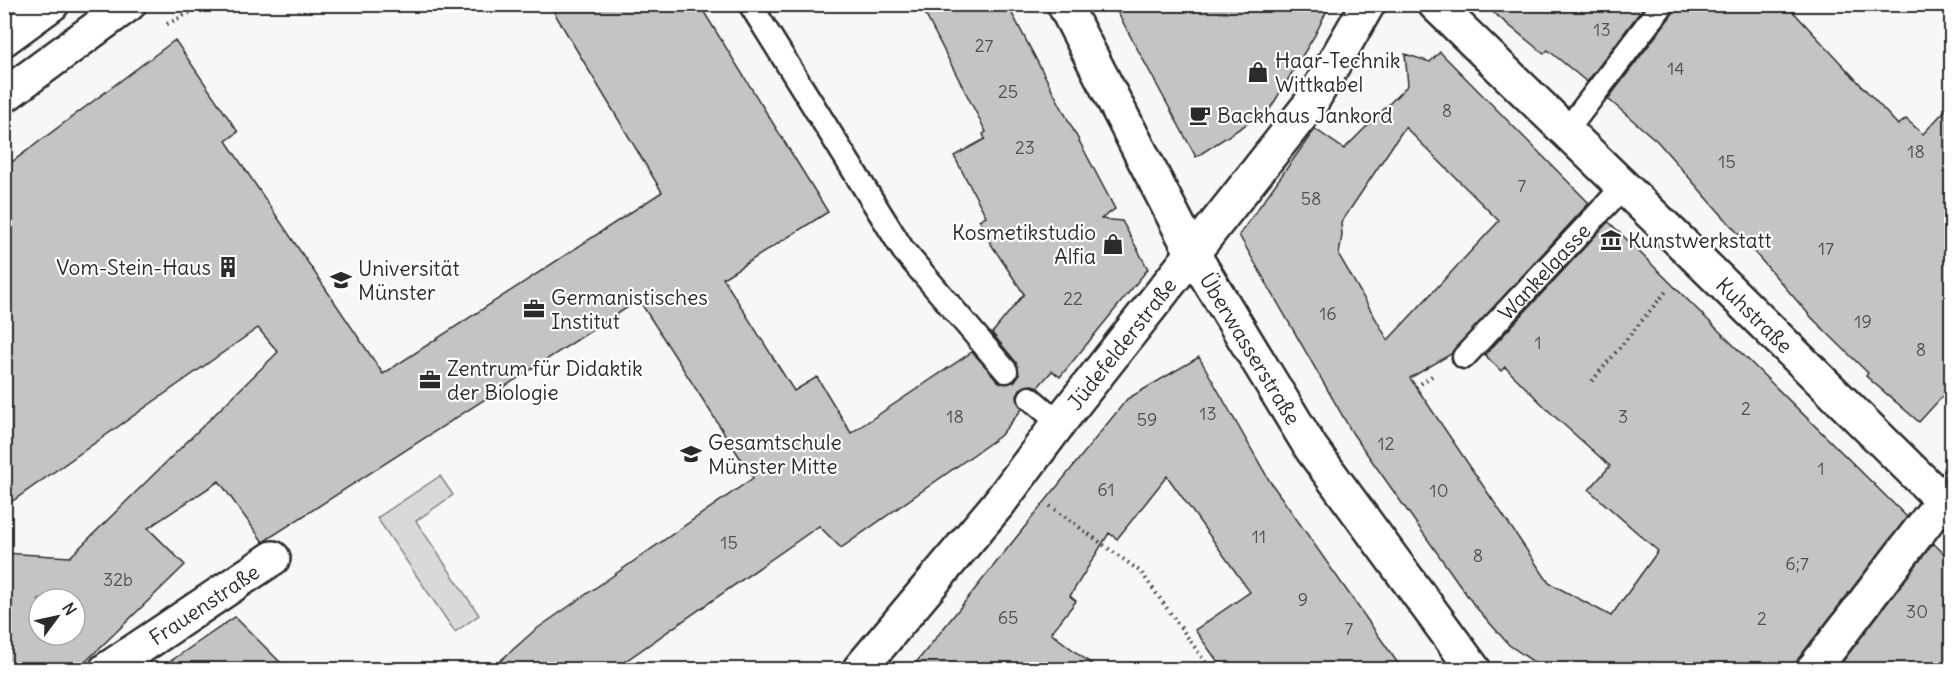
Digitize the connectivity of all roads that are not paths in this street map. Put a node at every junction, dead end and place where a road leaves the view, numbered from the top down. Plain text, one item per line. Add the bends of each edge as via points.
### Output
1 (52, 4) edge
2 (129, 4) edge
3 (750, 4) edge
4 (1064, 4) edge
5 (1368, 4) edge
6 (1435, 4) edge
7 (1664, 4) edge
8 (4, 39) edge
9 (4, 96) edge
10 (1567, 130) junction
11 (1624, 186) junction
12 (1193, 254) junction
13 (1464, 357) dead end
14 (1006, 371) dead end
15 (1030, 398) dead end
16 (1059, 423) junction
17 (1947, 494) edge
18 (273, 558) dead end
19 (106, 669) edge
20 (859, 669) edge
21 (1474, 669) edge
22 (1813, 669) edge

1 - 8 street
2 - 9 street
3 - 14 lane via 903,250
4 - 12 street, Überwasserstraße
5 - 12 street, Jüdefelderstraße via 1311,103
6 - 10 street, Kuhstraße
7 - 10 lane
10 - 11 street, Kuhstraße
11 - 13 lane, Wankelgasse
11 - 17 street, Kuhstraße
12 - 16 street, Jüdefelderstraße
12 - 21 street, Überwasserstraße via 1311,448
15 - 16 lane
16 - 20 street, Jüdefelderstraße via 1008,492
17 - 22 street
18 - 19 street, Frauenstraße

